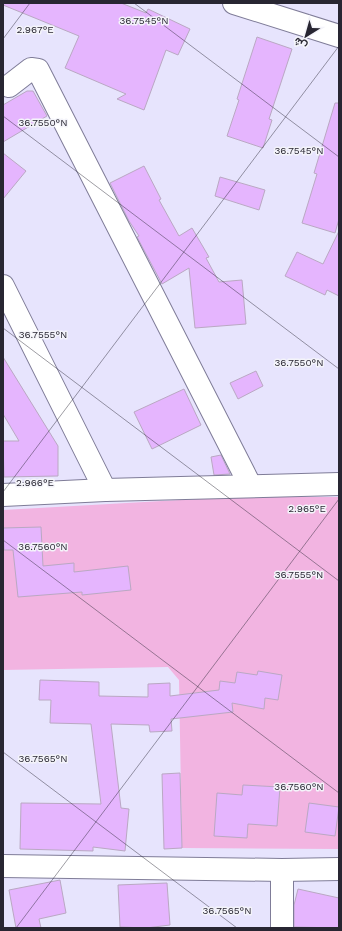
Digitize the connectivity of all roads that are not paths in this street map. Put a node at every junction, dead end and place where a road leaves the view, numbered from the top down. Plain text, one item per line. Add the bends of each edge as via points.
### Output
1 (234, 3) edge
2 (339, 36) edge
3 (9, 86) dead end
4 (3, 286) edge
5 (339, 484) edge
6 (250, 486) junction
7 (105, 490) junction
8 (3, 495) edge
9 (3, 866) edge
10 (339, 869) edge
11 (282, 870) junction
12 (282, 928) edge

1 - 2 street
3 - 6 street via 31,70 38,70
4 - 7 street
5 - 6 street
6 - 7 street
7 - 8 street
9 - 11 street
10 - 11 street
11 - 12 street

